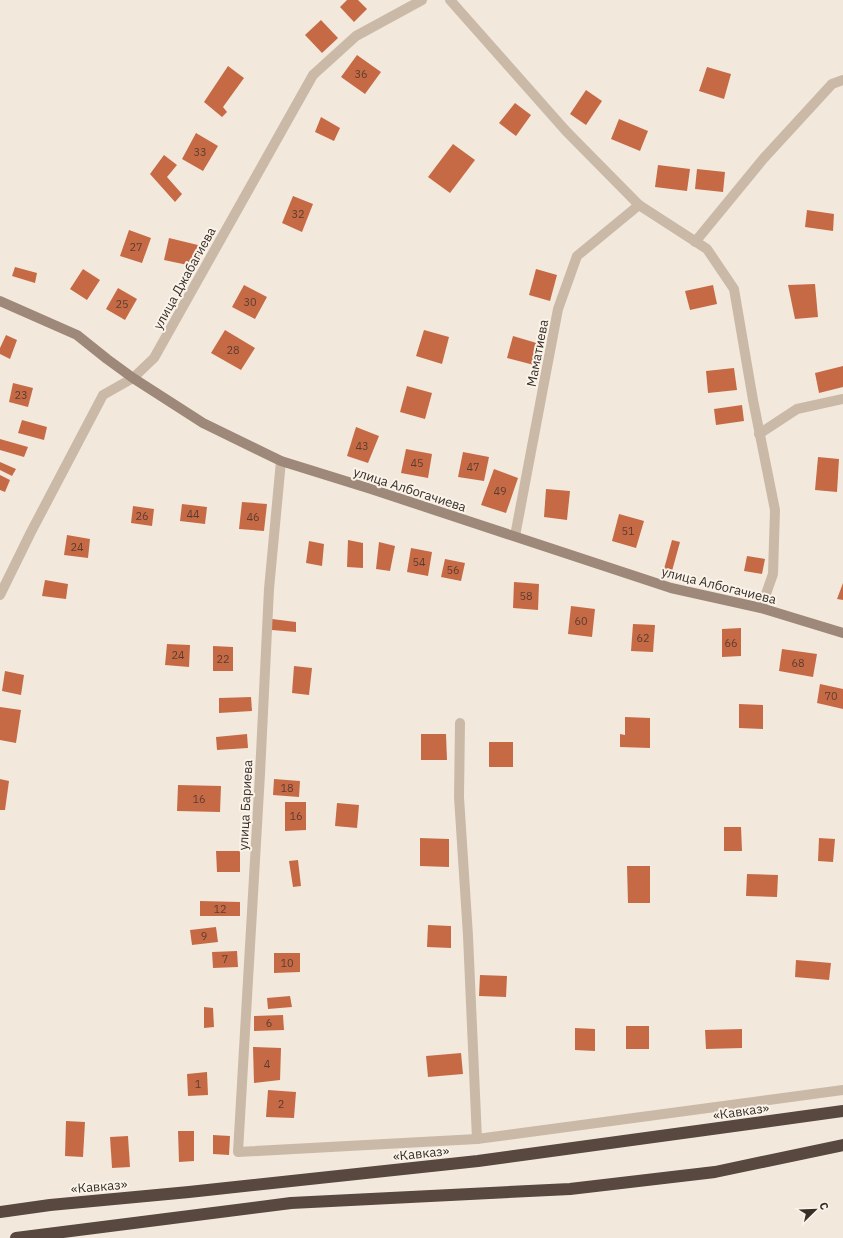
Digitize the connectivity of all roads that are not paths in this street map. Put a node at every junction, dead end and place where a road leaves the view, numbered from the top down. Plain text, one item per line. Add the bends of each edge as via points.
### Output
1 (422, 0) edge
2 (450, 0) edge
3 (843, 80) edge
4 (639, 205) junction
5 (695, 242) junction
6 (0, 301) edge
7 (133, 378) junction
8 (843, 399) edge
9 (760, 434) junction
10 (280, 461) junction
11 (514, 536) junction
12 (0, 595) edge
13 (761, 608) junction
14 (843, 633) edge
15 (460, 723) dead end
16 (843, 1090) edge
17 (843, 1111) edge
18 (477, 1139) junction
19 (843, 1145) edge
20 (0, 1212) edge
21 (16, 1238) edge

1 - 7 street, улица Джабагиева via 356,36 313,75 154,358
2 - 4 street via 566,131
3 - 5 street via 832,84 764,158
4 - 5 street
4 - 11 street, Маматиева via 577,256 558,310
5 - 9 street via 707,249 734,289
6 - 7 street, улица Албогачиева via 77,334
7 - 10 street, улица Албогачиева via 203,423
7 - 12 street, улица Джабагиева via 103,395
8 - 9 street via 797,409
9 - 13 street via 774,510 773,574
10 - 11 street, улица Албогачиева
10 - 18 street, улица Бариева via 269,589 238,1152
11 - 13 street, улица Албогачиева via 671,588
13 - 14 street, улица Албогачиева
15 - 18 street via 459,797
16 - 18 street
17 - 20 highway, «Кавказ» via 478,1161
19 - 21 highway via 715,1172 570,1189 291,1203

